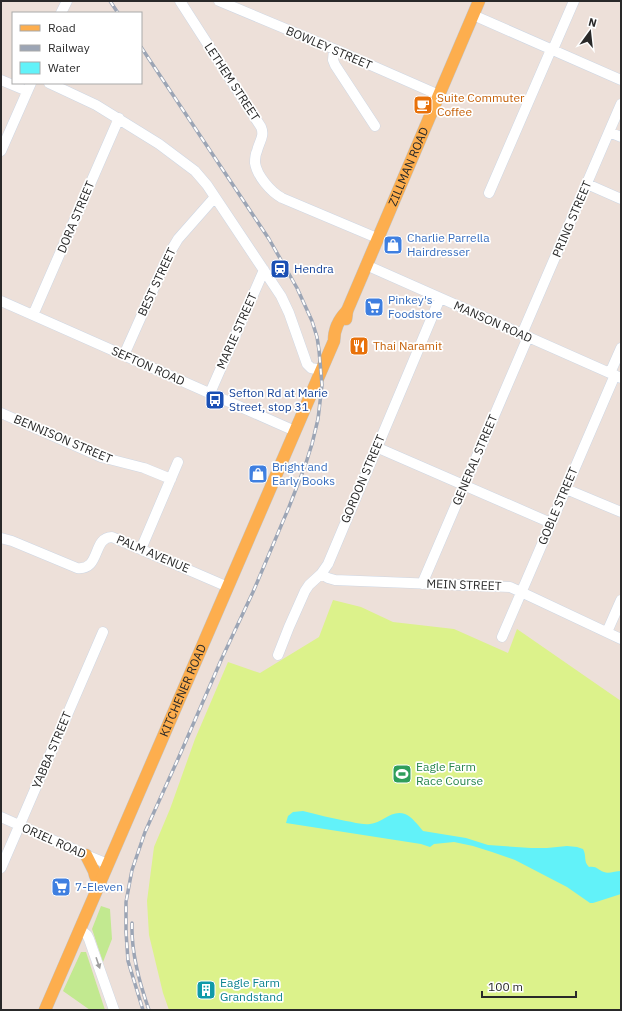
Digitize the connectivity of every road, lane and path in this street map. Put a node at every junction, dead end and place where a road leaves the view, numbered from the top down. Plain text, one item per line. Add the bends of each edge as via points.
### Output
1 (180, 1) edge
2 (219, 1) edge
3 (479, 1) edge
4 (574, 1) edge
5 (473, 15) junction
6 (334, 49) junction
7 (552, 49) junction
8 (1, 80) edge
9 (621, 80) edge
10 (12, 83) edge
11 (17, 84) edge
12 (51, 84) edge
13 (29, 87) edge
14 (439, 95) junction
15 (621, 104) edge
16 (118, 118) junction
17 (375, 126) dead end
18 (609, 132) junction
19 (621, 137) edge
20 (1, 151) edge
21 (587, 184) junction
22 (489, 193) dead end
23 (215, 197) junction
24 (621, 199) edge
25 (377, 238) junction
26 (366, 266) junction
27 (264, 270) junction
28 (440, 298) junction
29 (1, 301) edge
30 (33, 315) junction
31 (525, 336) junction
32 (621, 348) edge
33 (124, 355) junction
34 (321, 370) junction
35 (615, 375) edge
36 (210, 393) junction
37 (1, 413) edge
38 (295, 430) junction
39 (376, 448) junction
40 (178, 462) dead end
41 (171, 479) junction
42 (464, 485) junction
43 (566, 489) junction
44 (621, 512) edge
45 (551, 522) junction
46 (1, 538) edge
47 (141, 549) junction
48 (321, 574) junction
49 (422, 584) junction
50 (228, 587) junction
51 (521, 592) junction
52 (621, 600) edge
53 (103, 632) dead end
54 (607, 632) junction
55 (502, 637) dead end
56 (621, 639) edge
57 (278, 655) dead end
58 (1, 817) edge
59 (20, 825) junction
60 (86, 855) junction
61 (108, 864) junction
62 (1, 868) edge
63 (99, 884) junction
64 (80, 929) junction
65 (44, 1010) edge
66 (114, 1010) edge

1 - 25 street, LETHEM STREET via 261,127 263,135 256,152 255,163 272,191 282,198
2 - 6 street, BOWLEY STREET
3 - 5 main road, ZILLMAN ROAD
4 - 7 street
5 - 7 street
5 - 14 main road, ZILLMAN ROAD
6 - 14 street, BOWLEY STREET
6 - 17 street via 335,65
7 - 9 street
7 - 22 street
8 - 10 street
11 - 13 street
12 - 16 street
13 - 20 street
14 - 25 main road, ZILLMAN ROAD
15 - 18 street, PRING STREET
16 - 23 street via 195,171
16 - 30 street, DORA STREET
18 - 19 street
18 - 21 street, PRING STREET
21 - 24 street
21 - 31 street, PRING STREET
23 - 27 street
23 - 33 street, BEST STREET via 173,246
25 - 26 main road, ZILLMAN ROAD
26 - 28 street, MANSON ROAD
26 - 34 main road, ZILLMAN ROAD via 343,327
27 - 34 street via 286,304 307,364 311,368
27 - 36 street, MARIE STREET
28 - 31 street, MANSON ROAD
28 - 39 street, GORDON STREET
29 - 30 street, SEFTON ROAD
30 - 33 street, SEFTON ROAD
31 - 35 street, MANSON ROAD
31 - 42 street, GENERAL STREET
32 - 35 street, GOBLE STREET
33 - 36 street, SEFTON ROAD
34 - 38 main road, KITCHENER ROAD
35 - 43 street, GOBLE STREET
36 - 38 street, SEFTON ROAD
37 - 41 street, BENNISON STREET via 101,457 144,468
38 - 50 main road, KITCHENER ROAD
39 - 42 street
39 - 48 street, GORDON STREET via 328,564
40 - 41 street
41 - 47 street
42 - 45 street
42 - 49 street, GENERAL STREET
43 - 44 street
43 - 45 street, GOBLE STREET
45 - 51 street, GOBLE STREET
46 - 47 street, PALM AVENUE via 80,569 90,564 106,538 114,538
47 - 50 street, PALM AVENUE
48 - 49 street, MEIN STREET via 335,580
48 - 57 street, GORDON STREET via 305,591
49 - 51 street, MEIN STREET via 505,586
50 - 61 main road, KITCHENER ROAD
51 - 54 street, MEIN STREET
51 - 55 street, GOBLE STREET
52 - 54 street
53 - 59 street, YABBA STREET
54 - 56 street, MEIN STREET
58 - 59 street, ORIEL ROAD
59 - 60 street, ORIEL ROAD
59 - 62 street, YABBA STREET
60 - 61 street, ORIEL ROAD
60 - 63 main road
61 - 63 main road, KITCHENER ROAD
63 - 64 main road, KITCHENER ROAD
64 - 65 main road, KITCHENER ROAD
64 -> 66 street via 89,939

